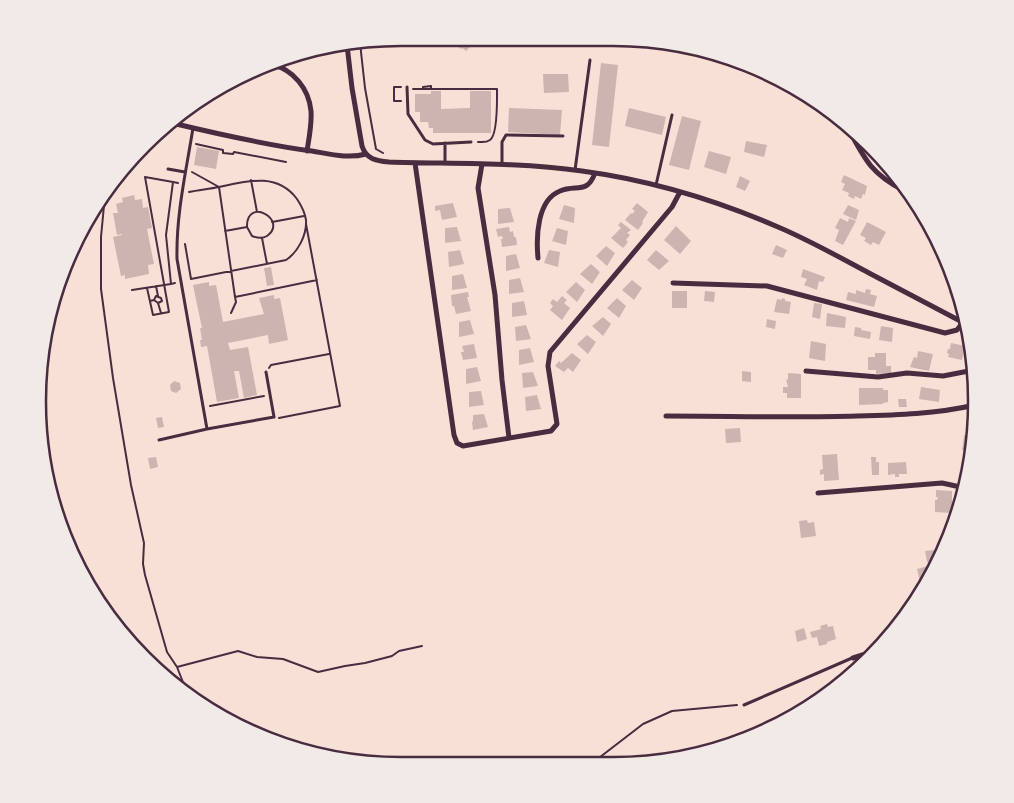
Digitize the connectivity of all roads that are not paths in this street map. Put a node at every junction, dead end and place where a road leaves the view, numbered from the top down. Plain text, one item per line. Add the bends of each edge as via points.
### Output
1 (348, 50) edge
2 (590, 60) dead end
3 (278, 68) edge
4 (407, 87) dead end
5 (672, 115) dead end
6 (179, 125) edge
7 (193, 128) junction
8 (562, 136) dead end
9 (470, 142) road end
10 (445, 143) junction
11 (857, 143) edge
12 (308, 151) junction
13 (366, 154) junction
14 (415, 163) junction
15 (445, 163) junction
16 (482, 164) junction
17 (502, 164) junction
18 (168, 169) dead end
19 (576, 170) junction
20 (185, 172) junction
21 (595, 173) junction
22 (894, 185) edge
23 (656, 186) junction
24 (680, 192) junction
25 (538, 258) dead end
26 (673, 283) dead end
27 (958, 320) edge
28 (960, 327) edge
29 (806, 371) dead end
30 (966, 371) edge
31 (266, 372) dead end
32 (968, 406) edge
33 (666, 416) dead end
34 (207, 429) junction
35 (509, 438) junction
36 (159, 440) dead end
37 (958, 486) edge
38 (818, 493) dead end
39 (862, 655) edge
40 (853, 658) joint
41 (744, 704) road end

1 - 13 street via 356,115
2 - 19 lane
3 - 12 street via 292,75 305,91 311,110
4 - 10 lane via 410,120 427,142
5 - 23 lane
6 - 7 street
7 - 12 street
7 - 20 lane
8 - 17 lane via 506,135 502,142
9 - 10 lane
10 - 15 lane
11 - 22 street via 879,176
12 - 13 street via 348,157
13 - 14 street via 376,160
14 - 15 street
14 - 35 street via 454,435 463,446
15 - 16 street
16 - 17 street
16 - 35 street via 478,188 495,295
17 - 19 street
18 - 20 lane
19 - 21 street
20 - 34 lane via 176,234 177,259
21 - 23 street
21 - 25 street via 587,186 562,190 548,200 537,232
23 - 24 street
24 - 27 street via 786,230
24 - 35 street via 672,207 550,352 548,366 557,424 551,430
26 - 28 street via 767,286 945,333
29 - 30 street via 878,377 907,373 942,376
31 - 34 lane via 274,417
32 - 33 street via 894,415
34 - 36 lane
37 - 38 street via 942,483
39 - 40 street
40 - 41 lane

